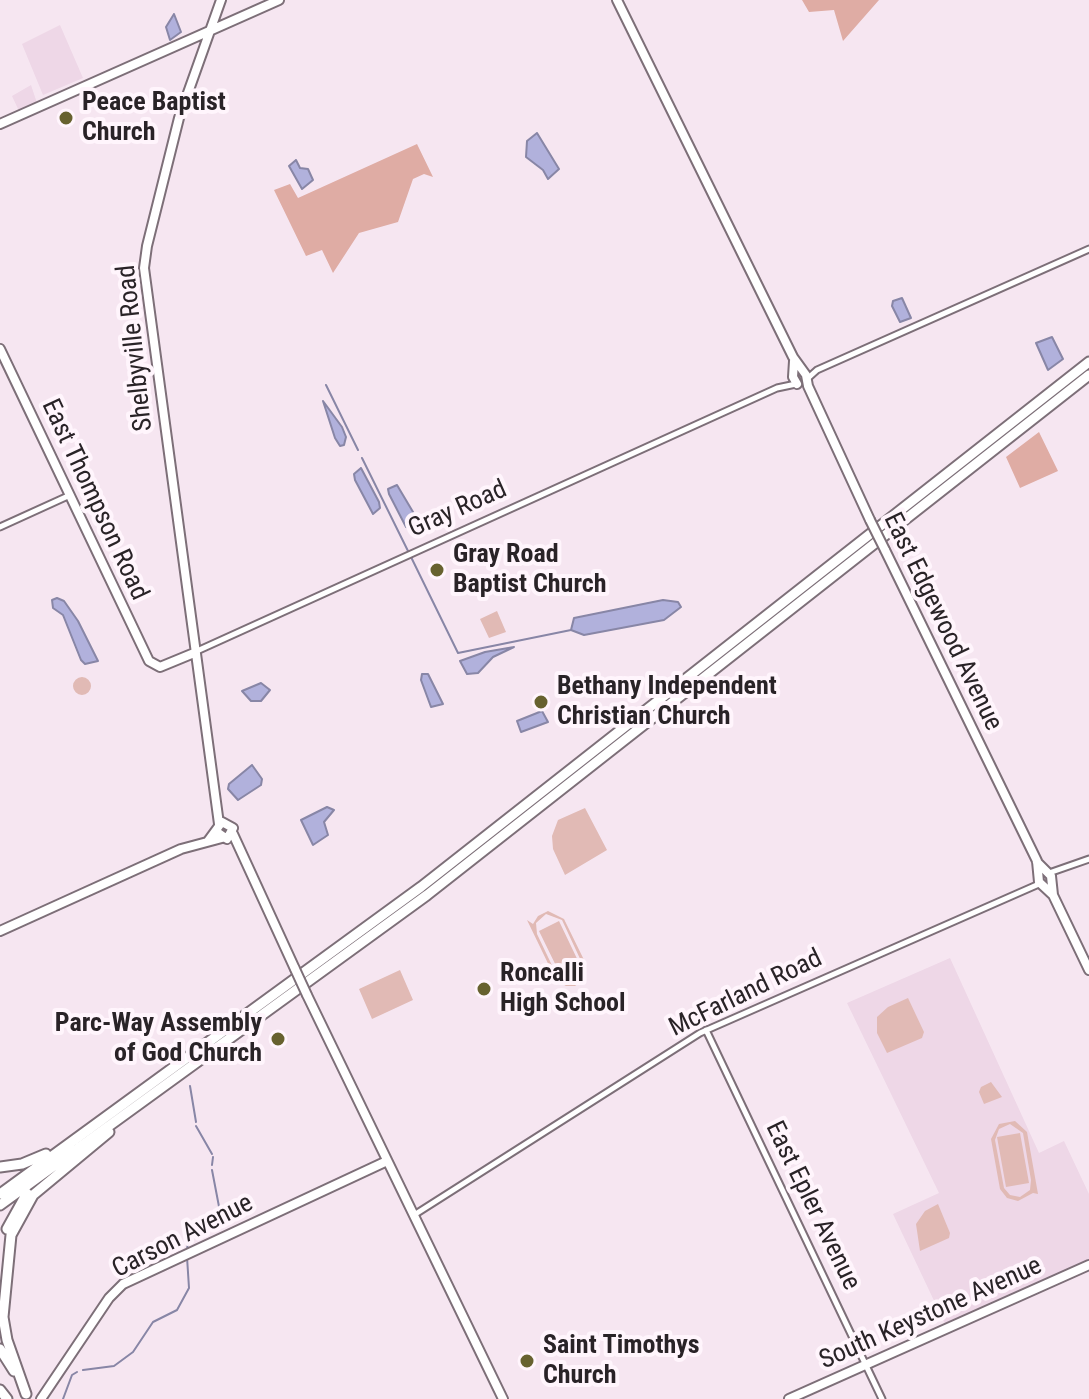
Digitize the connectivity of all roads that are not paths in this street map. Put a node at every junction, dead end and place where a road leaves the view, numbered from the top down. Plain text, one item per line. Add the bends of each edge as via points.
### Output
1 (221, 0) edge
2 (279, 0) edge
3 (617, 0) edge
4 (209, 31) junction
5 (0, 124) edge
6 (1089, 249) edge
7 (0, 349) edge
8 (793, 357) junction
9 (1089, 362) edge
10 (793, 375) junction
11 (805, 375) junction
12 (1089, 375) edge
13 (797, 384) junction
14 (777, 388) junction
15 (815, 399) junction
16 (68, 496) junction
17 (0, 527) edge
18 (194, 653) junction
19 (154, 667) joint
20 (224, 831) junction
21 (1089, 859) edge
22 (1045, 879) junction
23 (0, 931) edge
24 (1089, 970) edge
25 (706, 1030) junction
26 (127, 1114) junction
27 (94, 1124) junction
28 (110, 1131) junction
29 (387, 1161) junction
30 (0, 1167) edge
31 (0, 1194) edge
32 (0, 1205) edge
33 (413, 1215) junction
34 (0, 1262) edge
35 (1089, 1265) edge
36 (0, 1349) edge
37 (866, 1365) junction
38 (0, 1390) edge
39 (28, 1396) edge
40 (7, 1399) edge
41 (41, 1399) edge
42 (503, 1399) edge
43 (789, 1399) edge
44 (882, 1399) edge

1 - 4 main road, Shelbyville Road
2 - 4 main road
3 - 8 main road, East Edgewood Avenue
4 - 5 main road
4 - 18 main road, Shelbyville Road via 179,118 144,266
6 - 11 street
7 - 16 main road, East Thompson Road
8 - 10 main road, East Edgewood Avenue
8 - 11 main road, East Edgewood Avenue
9 - 27 highway via 421,887
10 - 11 main road
10 - 13 main road
10 - 14 street, Gray Road
11 - 13 main road
11 - 15 main road, East Edgewood Avenue
12 - 26 highway via 427,895
13 - 14 street, Gray Road
13 - 15 main road, East Edgewood Avenue
14 - 18 street, Gray Road
15 - 22 main road, East Edgewood Avenue, bridge
16 - 17 street
16 - 19 main road, East Thompson Road
18 - 19 main road, Gray Road
18 - 20 main road via 215,802
20 - 23 main road via 203,845 181,849
20 - 29 main road, bridge via 245,862
21 - 22 street, McFarland Road
22 - 24 main road, East Edgewood Avenue
22 - 25 street, McFarland Road
25 - 33 street, McFarland Road
25 - 37 street, East Epler Avenue
26 - 28 highway
26 - 32 highway
27 - 30 highway via 37,1159
27 - 31 highway
28 - 34 highway via 26,1195 10,1220
28 - 39 highway via 37,1191 11,1235 3,1317
29 - 33 main road
29 - 41 main road, Carson Avenue via 123,1284
33 - 42 main road
35 - 37 main road, South Keystone Avenue
36 - 39 highway
37 - 43 main road, South Keystone Avenue
37 - 44 street, East Epler Avenue
38 - 40 highway

